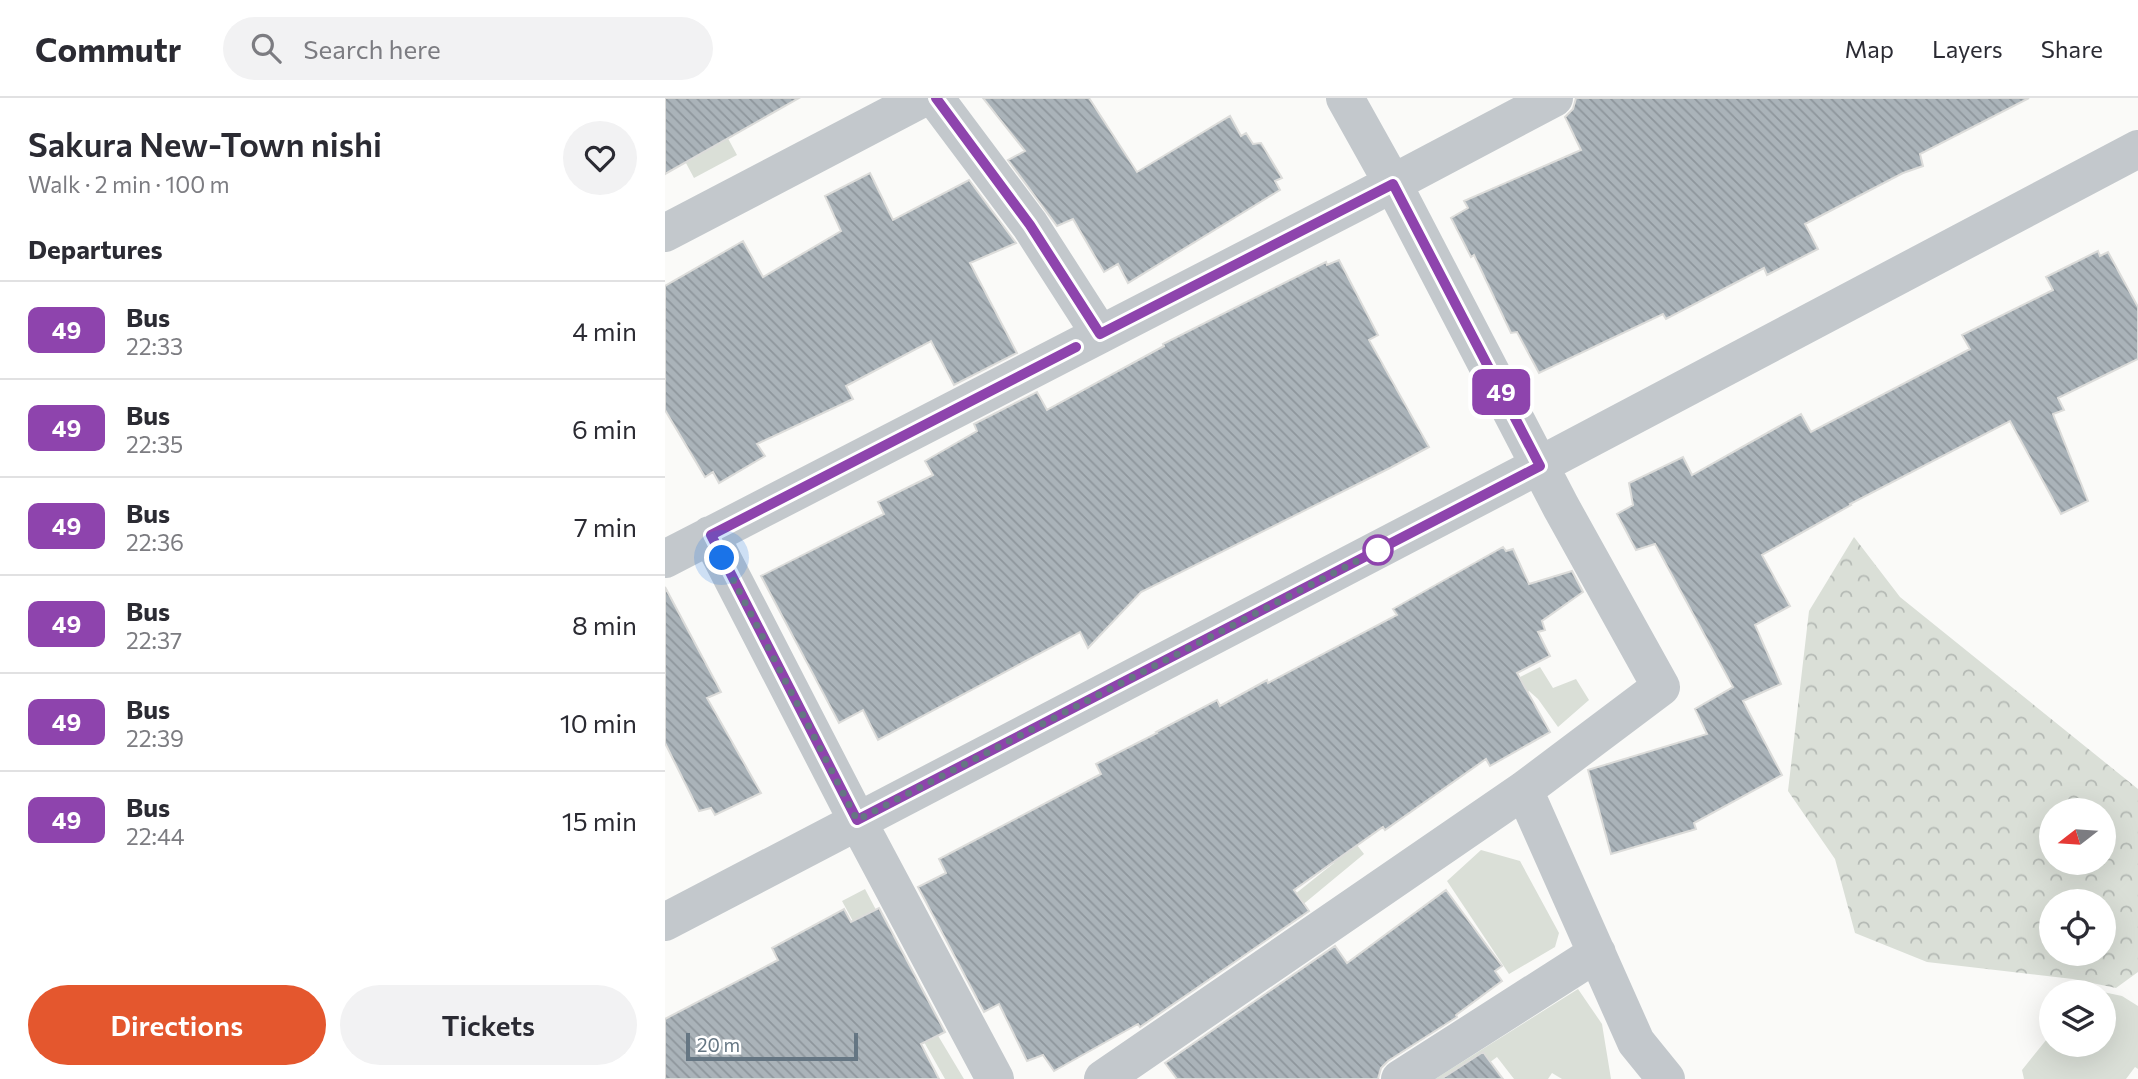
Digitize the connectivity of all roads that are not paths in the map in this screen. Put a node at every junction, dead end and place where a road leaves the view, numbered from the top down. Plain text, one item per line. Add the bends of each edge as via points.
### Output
1 (923, 98) edge
2 (936, 98) edge
3 (1345, 98) edge
4 (1554, 98) edge
5 (2138, 149) edge
6 (1393, 184) junction
7 (665, 233) edge
8 (1100, 334) junction
9 (1540, 466) junction
10 (711, 535) junction
11 (665, 559) edge
12 (1524, 790) junction
13 (857, 820) junction
14 (665, 922) edge
15 (1597, 953) junction
16 (995, 1079) edge
17 (1103, 1079) edge
18 (1400, 1079) edge
19 (1666, 1079) edge

1 - 7 street
2 - 8 street via 1030,225
3 - 6 street
4 - 6 street
5 - 9 street
6 - 8 street
6 - 9 street
8 - 10 street
9 - 12 street via 1661,687
9 - 13 street
10 - 11 street
10 - 13 street
12 - 15 street
12 - 17 street
13 - 14 street
13 - 16 street
15 - 18 street
15 - 19 street via 1636,1042

